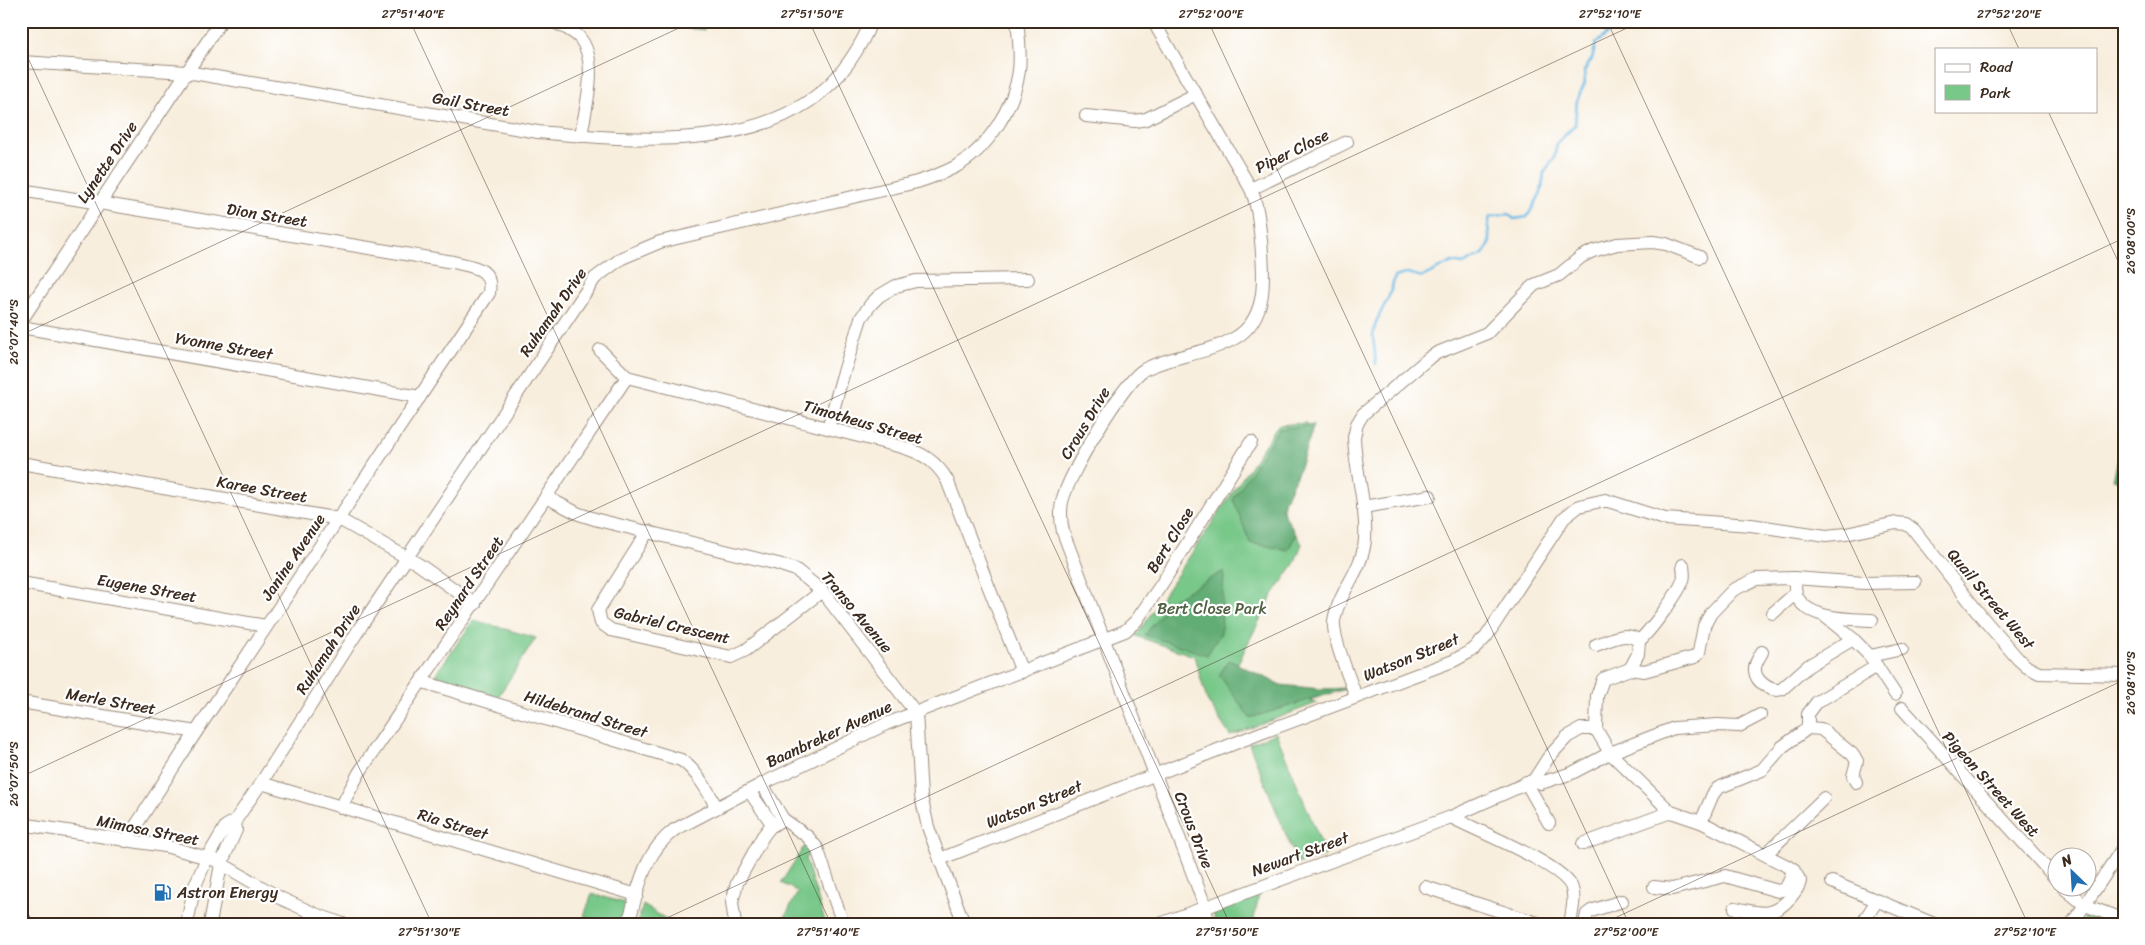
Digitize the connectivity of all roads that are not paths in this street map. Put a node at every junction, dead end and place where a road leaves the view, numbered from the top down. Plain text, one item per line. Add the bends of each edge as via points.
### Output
1 (221, 21) edge
2 (552, 21) edge
3 (871, 21) edge
4 (1016, 21) edge
5 (1153, 21) edge
6 (21, 62) edge
7 (187, 72) junction
8 (1196, 94) junction
9 (1086, 116) dead end
10 (581, 136) junction
11 (1347, 142) dead end
12 (1251, 189) junction
13 (21, 190) edge
14 (99, 204) junction
15 (1700, 257) dead end
16 (1028, 279) dead end
17 (489, 293) joint
18 (21, 321) edge
19 (21, 328) edge
20 (600, 350) dead end
21 (626, 378) junction
22 (420, 397) junction
23 (828, 428) junction
24 (1251, 442) dead end
25 (21, 463) edge
26 (1430, 496) dead end
27 (546, 497) junction
28 (1363, 507) junction
29 (339, 519) junction
30 (1906, 524) joint
31 (648, 531) junction
32 (407, 558) junction
33 (1683, 565) dead end
34 (1794, 578) junction
35 (1915, 582) dead end
36 (21, 583) edge
37 (822, 591) junction
38 (1796, 594) junction
39 (475, 604) junction
40 (1773, 613) dead end
41 (1826, 617) junction
42 (1872, 620) dead end
43 (266, 626) junction
44 (1853, 639) junction
45 (1103, 640) junction
46 (1638, 641) junction
47 (1596, 645) dead end
48 (1902, 649) dead end
49 (1762, 652) dead end
50 (1874, 661) junction
51 (1630, 669) junction
52 (1022, 672) junction
53 (2124, 675) edge
54 (423, 682) junction
55 (1895, 694) dead end
56 (1356, 697) junction
57 (21, 702) edge
58 (1902, 708) dead end
59 (916, 713) junction
60 (1760, 714) dead end
61 (1808, 728) junction
62 (1596, 729) junction
63 (196, 732) junction
64 (1610, 753) junction
65 (1156, 774) junction
66 (1530, 781) junction
67 (1856, 782) dead end
68 (261, 783) junction
69 (762, 784) junction
70 (749, 791) junction
71 (1824, 798) dead end
72 (341, 808) junction
73 (716, 808) junction
74 (1671, 812) junction
75 (1451, 817) junction
76 (235, 821) junction
77 (778, 822) junction
78 (1701, 822) junction
79 (1550, 823) dead end
80 (21, 824) edge
81 (126, 841) junction
82 (1583, 844) dead end
83 (2124, 846) edge
84 (1766, 854) junction
85 (208, 858) junction
86 (940, 859) junction
87 (222, 864) junction
88 (1793, 869) junction
89 (2048, 870) edge
90 (1832, 882) dead end
91 (1425, 887) dead end
92 (1654, 887) dead end
93 (637, 896) junction
94 (2076, 898) edge
95 (1622, 901) dead end
96 (1876, 902) junction
97 (2085, 905) junction
98 (1205, 906) junction
99 (1735, 908) dead end
100 (2124, 920) edge
101 (21, 923) edge
102 (28, 924) edge
103 (187, 924) edge
104 (210, 924) edge
105 (343, 924) edge
106 (628, 924) edge
107 (735, 924) edge
108 (843, 924) edge
109 (964, 924) edge
110 (1160, 924) edge
111 (1208, 924) edge
112 (1540, 924) edge
113 (1570, 924) edge
114 (1585, 924) edge
115 (1862, 924) edge
116 (1934, 924) edge
117 (2072, 924) edge

1 - 7 street, Lynette Drive
2 - 10 street via 579,37 590,59 591,73
3 - 10 street, Gail Street via 856,52 838,78 819,96 768,122 737,130 663,139
4 - 32 street, Ruhamah Drive via 1019,72 1008,105 984,142 957,166 916,182 660,242 622,258 595,278
5 - 8 street, Crous Drive
6 - 7 street, Gail Street
7 - 10 street, Gail Street via 538,132
7 - 14 street, Lynette Drive
8 - 9 street via 1146,119 1135,121
8 - 12 street, Crous Drive
11 - 12 street, Piper Close
12 - 45 street, Crous Drive via 1257,207 1264,282 1260,305 1253,319 1243,332 1223,344 1136,374 1093,438 1065,492 1061,510 1063,532
13 - 14 street, Dion Street
14 - 17 street, Dion Street via 453,262 484,271 490,280
14 - 18 street, Lynette Drive
15 - 28 street via 1652,242 1617,244 1593,251 1559,275 1534,285 1487,333 1428,358 1363,414 1357,424 1354,449
16 - 23 street via 916,281 896,286 879,296 862,318
17 - 22 street, Janine Avenue
19 - 22 street, Yvonne Street
20 - 21 street
21 - 23 street, Timotheus Street
21 - 27 street, Reynard Street
22 - 29 street, Janine Avenue
23 - 52 street, Timotheus Street via 920,452 941,470
24 - 45 street, Bert Close via 1136,621 1118,635
25 - 29 street, Karee Street
26 - 28 street
27 - 31 street, Transo Avenue via 579,514
27 - 39 street, Reynard Street
28 - 56 street via 1365,540 1361,559 1334,621
29 - 32 street, Karee Street
29 - 43 street, Janine Avenue
30 - 53 street, Quail Street West via 2027,667 2039,673
30 - 56 street, Watson Street via 1826,536 1752,525 1665,519 1605,500 1588,504 1574,509 1564,518 1478,646 1453,661
31 - 37 street, Transo Avenue via 796,570
31 - 37 street, Gabriel Crescent via 598,610 601,623 611,630 731,657 746,650
32 - 39 street, Karee Street
32 - 68 street, Ruhamah Drive
33 - 46 street via 1681,586 1649,631
34 - 35 street via 1864,583
34 - 38 street
34 - 51 street via 1756,579 1733,590 1706,619 1698,652 1690,660 1644,671
36 - 43 street, Eugene Street
37 - 59 street, Transo Avenue
38 - 40 street
38 - 41 street via 1802,602
39 - 54 street, Reynard Street
41 - 42 street
41 - 44 street
43 - 63 street, Janine Avenue
44 - 49 street via 1808,666 1778,690 1767,687 1756,675 1755,667
44 - 50 street
45 - 52 street, Baanbreker Avenue
45 - 65 street, Crous Drive
46 - 47 street via 1628,635
46 - 51 street via 1638,654
48 - 50 street
50 - 55 street
50 - 61 street via 1817,702 1808,714
51 - 62 street via 1607,676 1600,684 1596,696
52 - 59 street, Baanbreker Avenue
54 - 72 street, Reynard Street via 359,774
54 - 73 street, Hildebrand Street via 681,760 712,798
56 - 65 street, Watson Street
57 - 63 street, Merle Street
58 - 89 street, Pigeon Street West
59 - 69 street, Baanbreker Avenue via 886,724
59 - 86 street via 921,796
60 - 64 street via 1739,726 1674,728
61 - 67 street via 1821,730 1852,754 1857,761 1852,776
61 - 78 street via 1782,747 1762,770 1718,788
62 - 64 street
62 - 66 street via 1581,729 1567,737
63 - 81 street, Janine Avenue
64 - 66 street via 1554,779 1541,783
64 - 74 street
65 - 86 street, Watson Street
65 - 98 street, Crous Drive
66 - 75 street, Newart Street
66 - 79 street
68 - 72 street, Ria Street
68 - 76 street, Ruhamah Drive
69 - 70 street, Baanbreker Avenue
69 - 77 street
70 - 73 street, Baanbreker Avenue
70 - 77 street
71 - 84 street
72 - 93 street, Ria Street
73 - 93 street, Baanbreker Avenue via 662,840 652,853
74 - 78 street
74 - 82 street
75 - 98 street, Newart Street
75 - 113 street via 1538,859 1564,876 1573,893
76 - 85 street, Ruhamah Drive via 226,826
76 - 87 street, Ruhamah Drive via 236,830
77 - 107 street via 763,836 737,883 732,898
77 - 108 street via 808,837 817,848
78 - 84 street
80 - 81 street, Mimosa Street
81 - 85 street, Mimosa Street via 165,846
83 - 97 street
84 - 88 street
85 - 87 street, Mimosa Street
85 - 103 street, Ruhamah Drive via 194,888
86 - 109 street
87 - 104 street, Ruhamah Drive
87 - 105 street, Mimosa Street via 280,898
88 - 92 street via 1788,885 1778,891 1725,876 1672,889
88 - 99 street via 1800,879 1799,886 1777,910 1763,913
90 - 96 street
91 - 112 street
93 - 106 street, Baanbreker Avenue
94 - 97 street
95 - 114 street via 1591,911
96 - 115 street
96 - 116 street
97 - 100 street
97 - 117 street
98 - 110 street, Newart Street
98 - 111 street, Crous Drive
101 - 102 street

